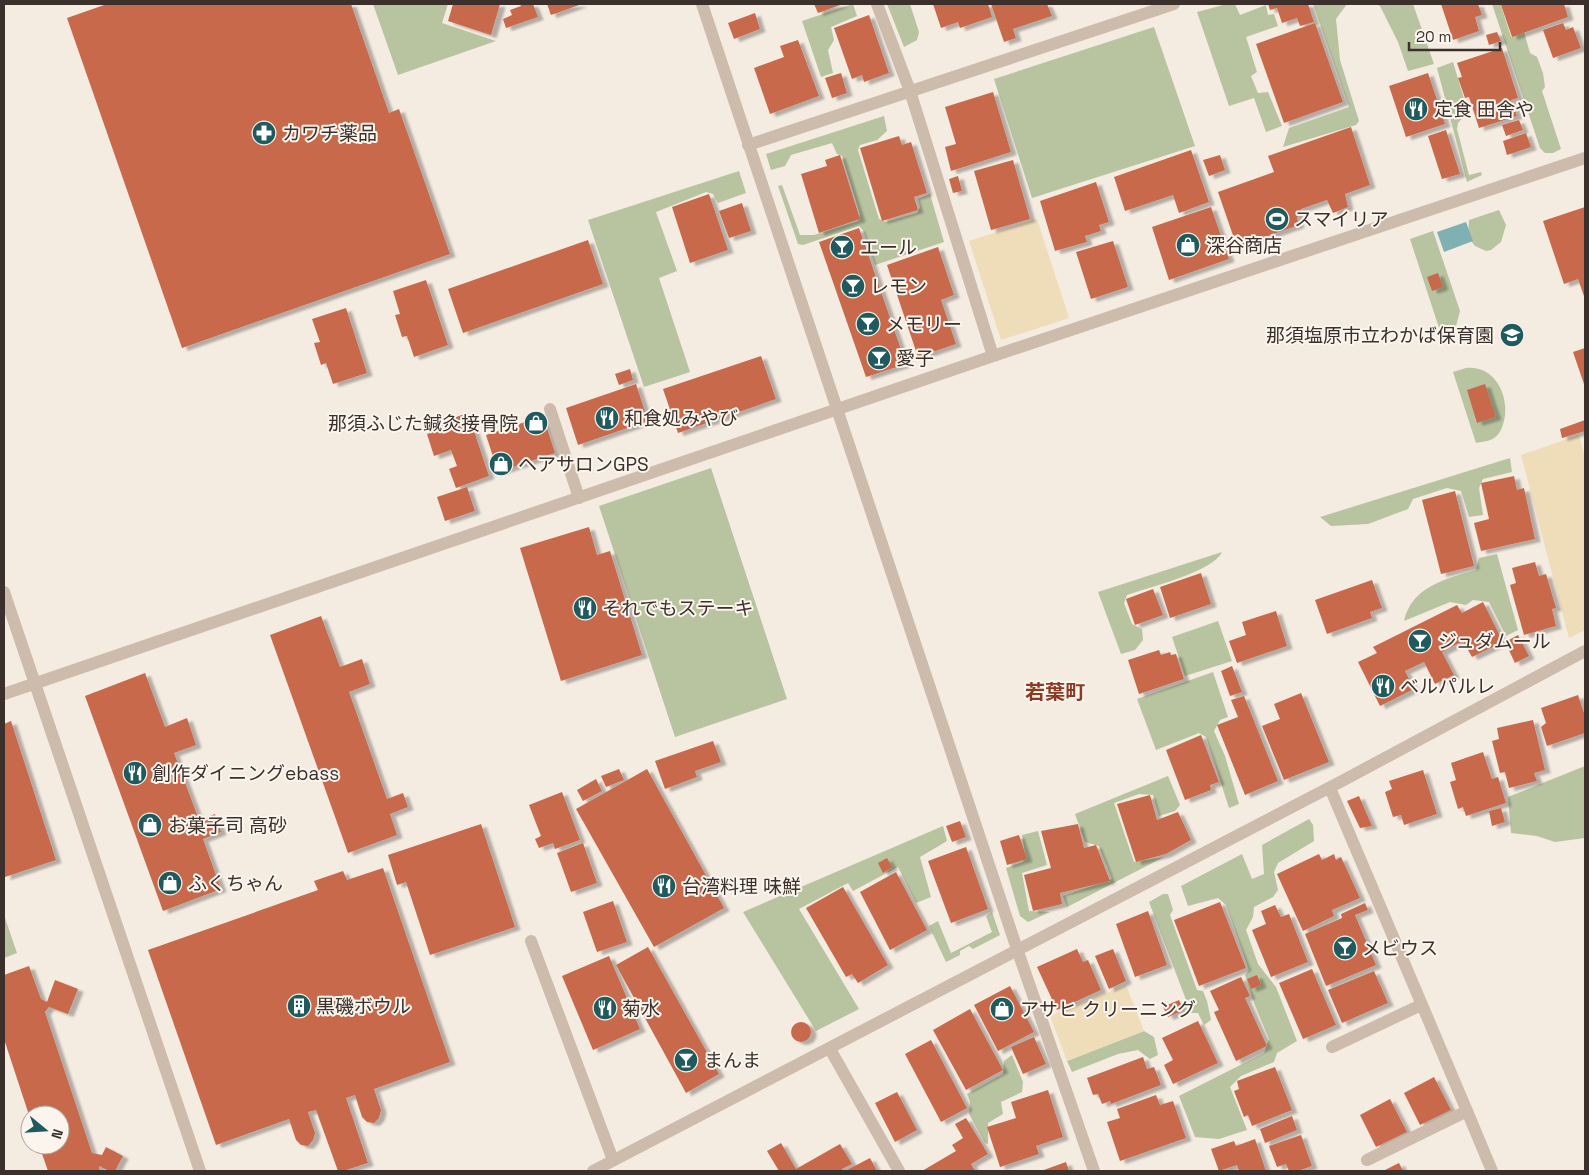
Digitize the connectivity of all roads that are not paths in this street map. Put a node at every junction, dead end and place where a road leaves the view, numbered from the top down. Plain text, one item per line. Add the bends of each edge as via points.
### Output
1 (702, 4) edge
2 (877, 4) edge
3 (1174, 4) edge
4 (910, 91) junction
5 (748, 145) junction
6 (1585, 158) edge
7 (993, 356) junction
8 (550, 409) dead end
9 (837, 410) junction
10 (579, 498) junction
11 (4, 592) edge
12 (1585, 651) edge
13 (35, 684) junction
14 (4, 694) edge
15 (1330, 788) junction
16 (531, 941) dead end
17 (1017, 949) junction
18 (1422, 1005) junction
19 (1332, 1047) dead end
20 (830, 1049) junction
21 (1466, 1111) junction
22 (1367, 1160) dead end
23 (616, 1166) edge
24 (200, 1171) edge
25 (593, 1171) edge
26 (899, 1171) edge
27 (1094, 1171) edge
28 (1492, 1171) edge

1 - 5 street
2 - 4 street
3 - 4 street
4 - 5 street
4 - 7 street
5 - 9 street
6 - 7 street
7 - 9 street
8 - 10 street
9 - 10 street
9 - 17 street
10 - 13 street
11 - 13 street
12 - 15 street
13 - 14 street
13 - 24 street
15 - 17 street
15 - 18 street
16 - 23 street
17 - 20 street
17 - 27 street
18 - 19 street
18 - 21 street
20 - 23 street
20 - 26 street
21 - 22 street
21 - 28 street
23 - 25 street

